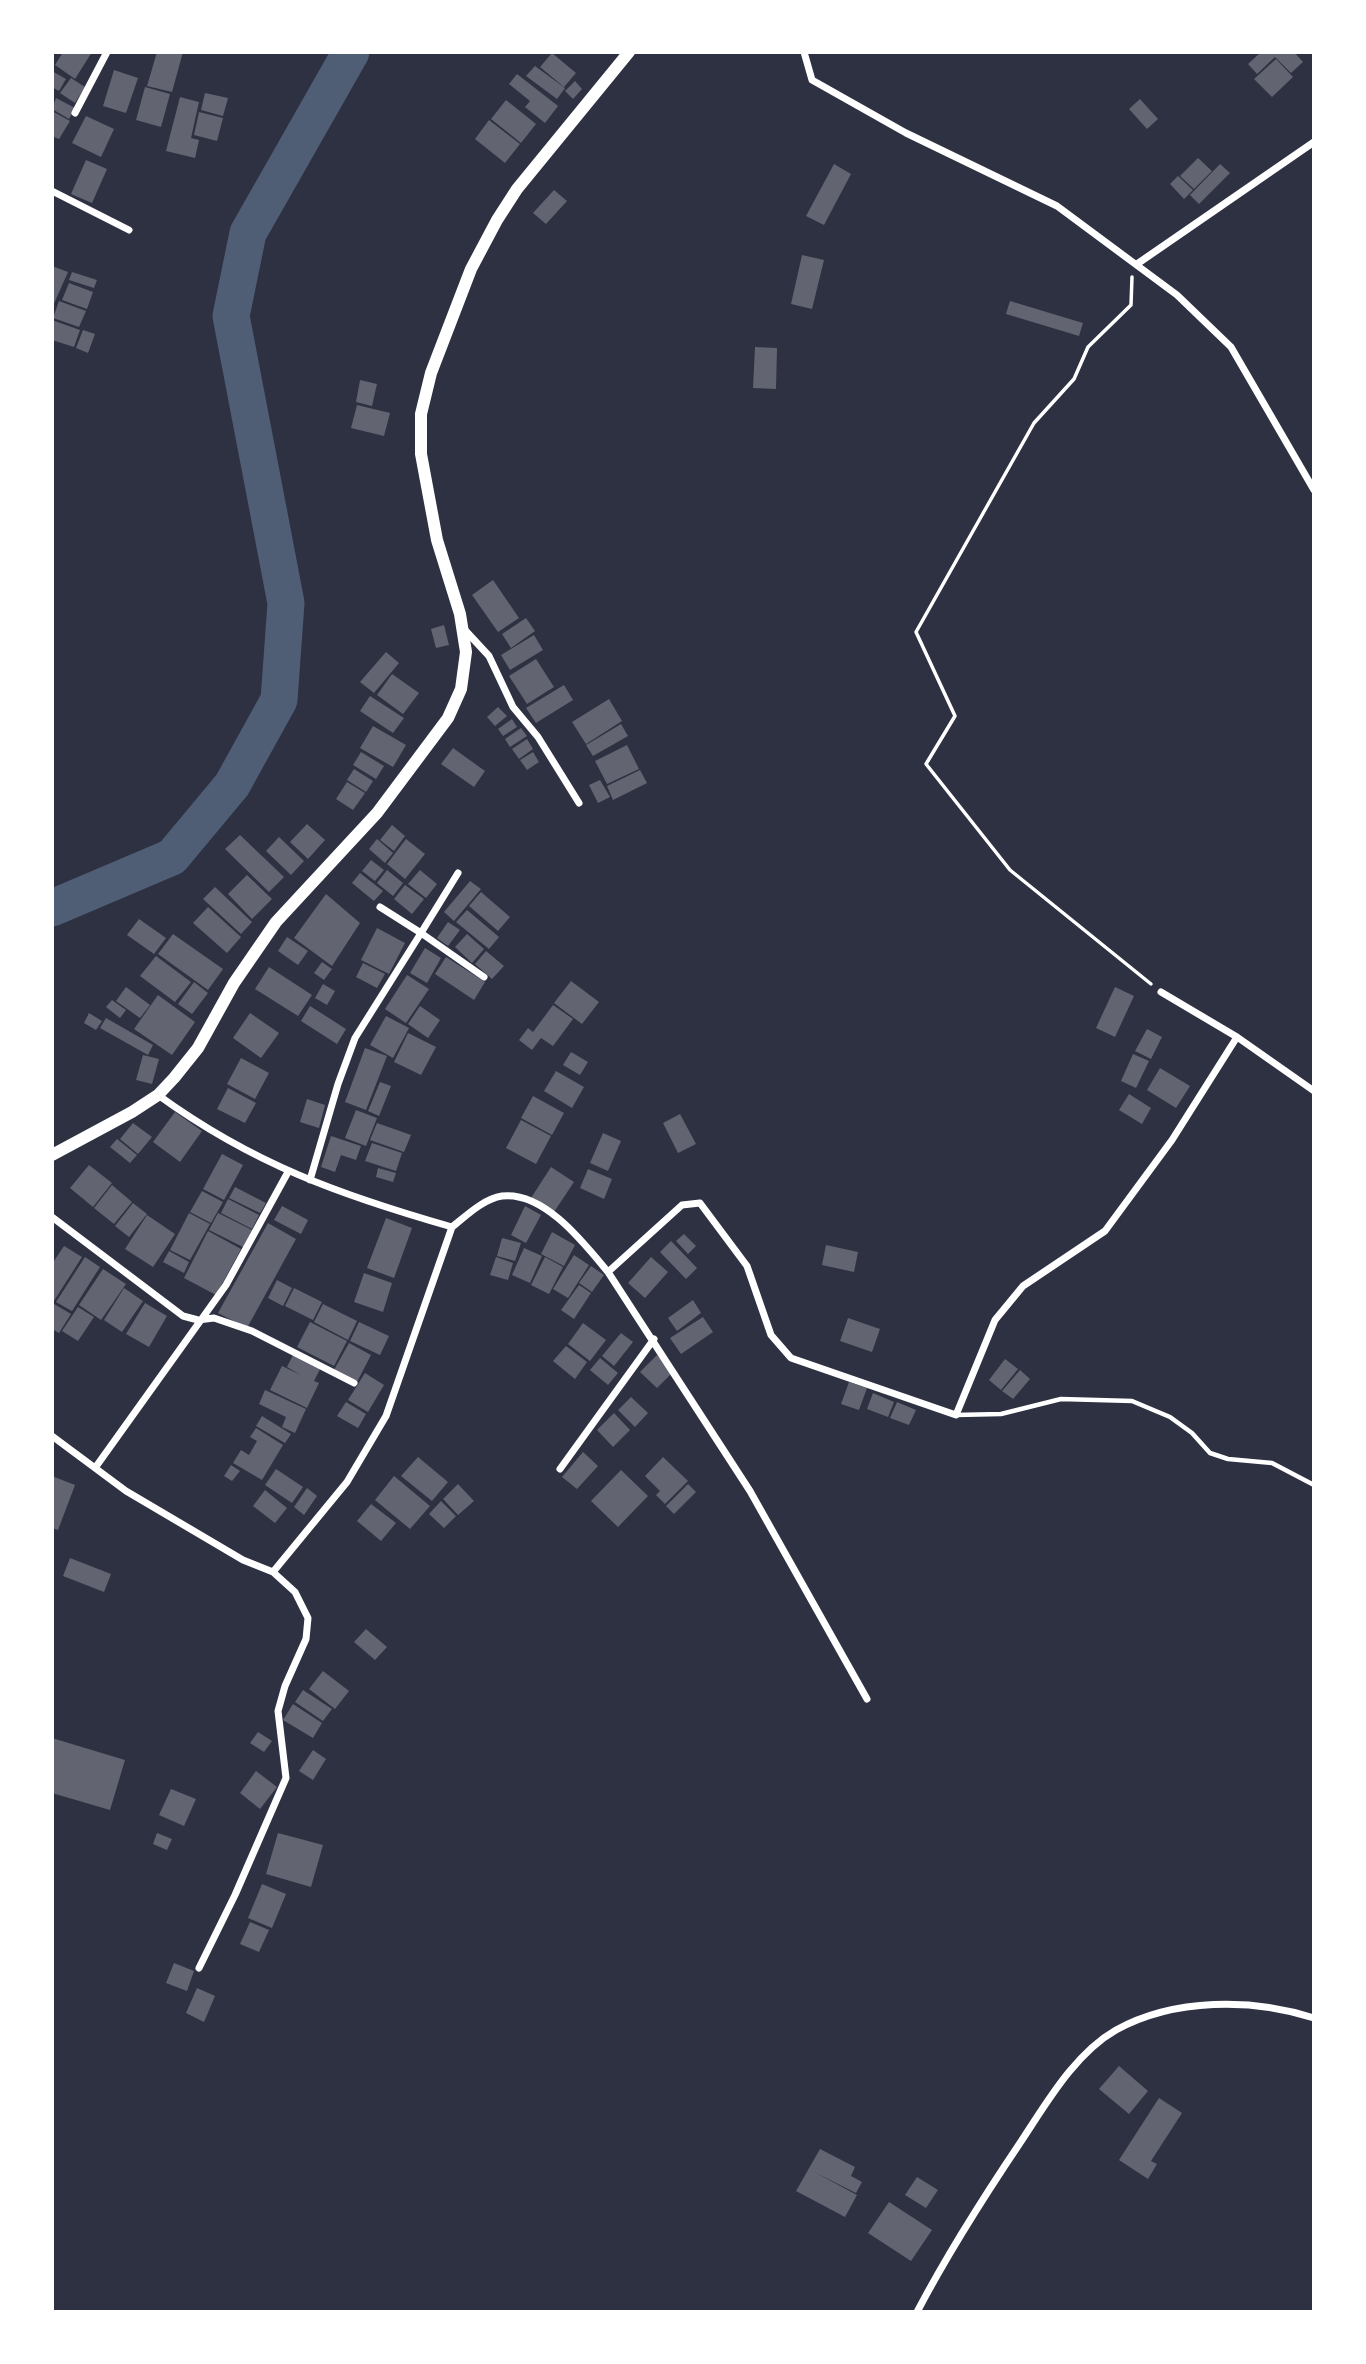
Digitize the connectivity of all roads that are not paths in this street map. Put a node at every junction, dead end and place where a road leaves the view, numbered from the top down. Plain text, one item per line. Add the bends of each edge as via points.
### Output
1 (107, 52) edge
2 (629, 52) edge
3 (804, 52) edge
4 (75, 113) dead end
5 (1314, 142) edge
6 (52, 191) edge
7 (129, 230) dead end
8 (1134, 261) junction
9 (1314, 490) edge
10 (463, 629) junction
11 (579, 803) dead end
12 (458, 873) dead end
13 (380, 907) dead end
14 (421, 933) junction
15 (484, 977) dead end
16 (1161, 992) road end
17 (1237, 1037) junction
18 (1314, 1091) edge
19 (158, 1095) junction
20 (52, 1154) edge
21 (288, 1172) junction
22 (310, 1180) junction
23 (52, 1217) edge
24 (452, 1227) junction
25 (608, 1272) junction
26 (198, 1320) junction
27 (654, 1339) junction
28 (354, 1383) dead end
29 (956, 1415) junction
30 (52, 1436) edge
31 (95, 1468) junction
32 (560, 1469) dead end
33 (1314, 1485) edge
34 (273, 1572) junction
35 (867, 1699) dead end
36 (199, 1968) dead end
37 (1314, 2018) edge
38 (917, 2312) edge

1 - 4 street
2 - 10 main road via 497,220 466,281 430,373 421,414 421,454 438,540
3 - 8 street via 811,80 906,133 1057,206
5 - 8 street
6 - 7 street
8 - 9 street via 1231,347
10 - 11 street via 489,656 513,707 538,737
10 - 19 main road via 465,673 439,732 377,813 276,922 198,1048
12 - 14 street
13 - 14 street
14 - 15 street
14 - 22 street via 355,1038
16 - 17 street
17 - 18 street
17 - 29 street via 1172,1140 1105,1231 1023,1286 995,1320
19 - 20 main road
19 - 21 street via 210,1131
21 - 22 street
21 - 26 street via 226,1285
22 - 24 street
23 - 26 street via 183,1316
24 - 25 street via 484,1203 500,1196 518,1196 550,1213
24 - 34 street via 386,1416 348,1482
25 - 27 street
25 - 29 street via 682,1205 700,1203 747,1266 772,1335 792,1358
26 - 28 street via 214,1318 252,1331
26 - 31 street
27 - 32 street
27 - 35 street via 750,1491
29 - 33 lane via 1001,1414 1061,1399 1132,1401 1170,1417 1210,1453 1272,1463
30 - 31 street
31 - 34 street via 243,1560
34 - 36 street via 296,1592 308,1618 306,1639 278,1711 288,1773
37 - 38 street via 1265,2006 1194,2007 1139,2020 1105,2038 1075,2066 1039,2114 957,2236

